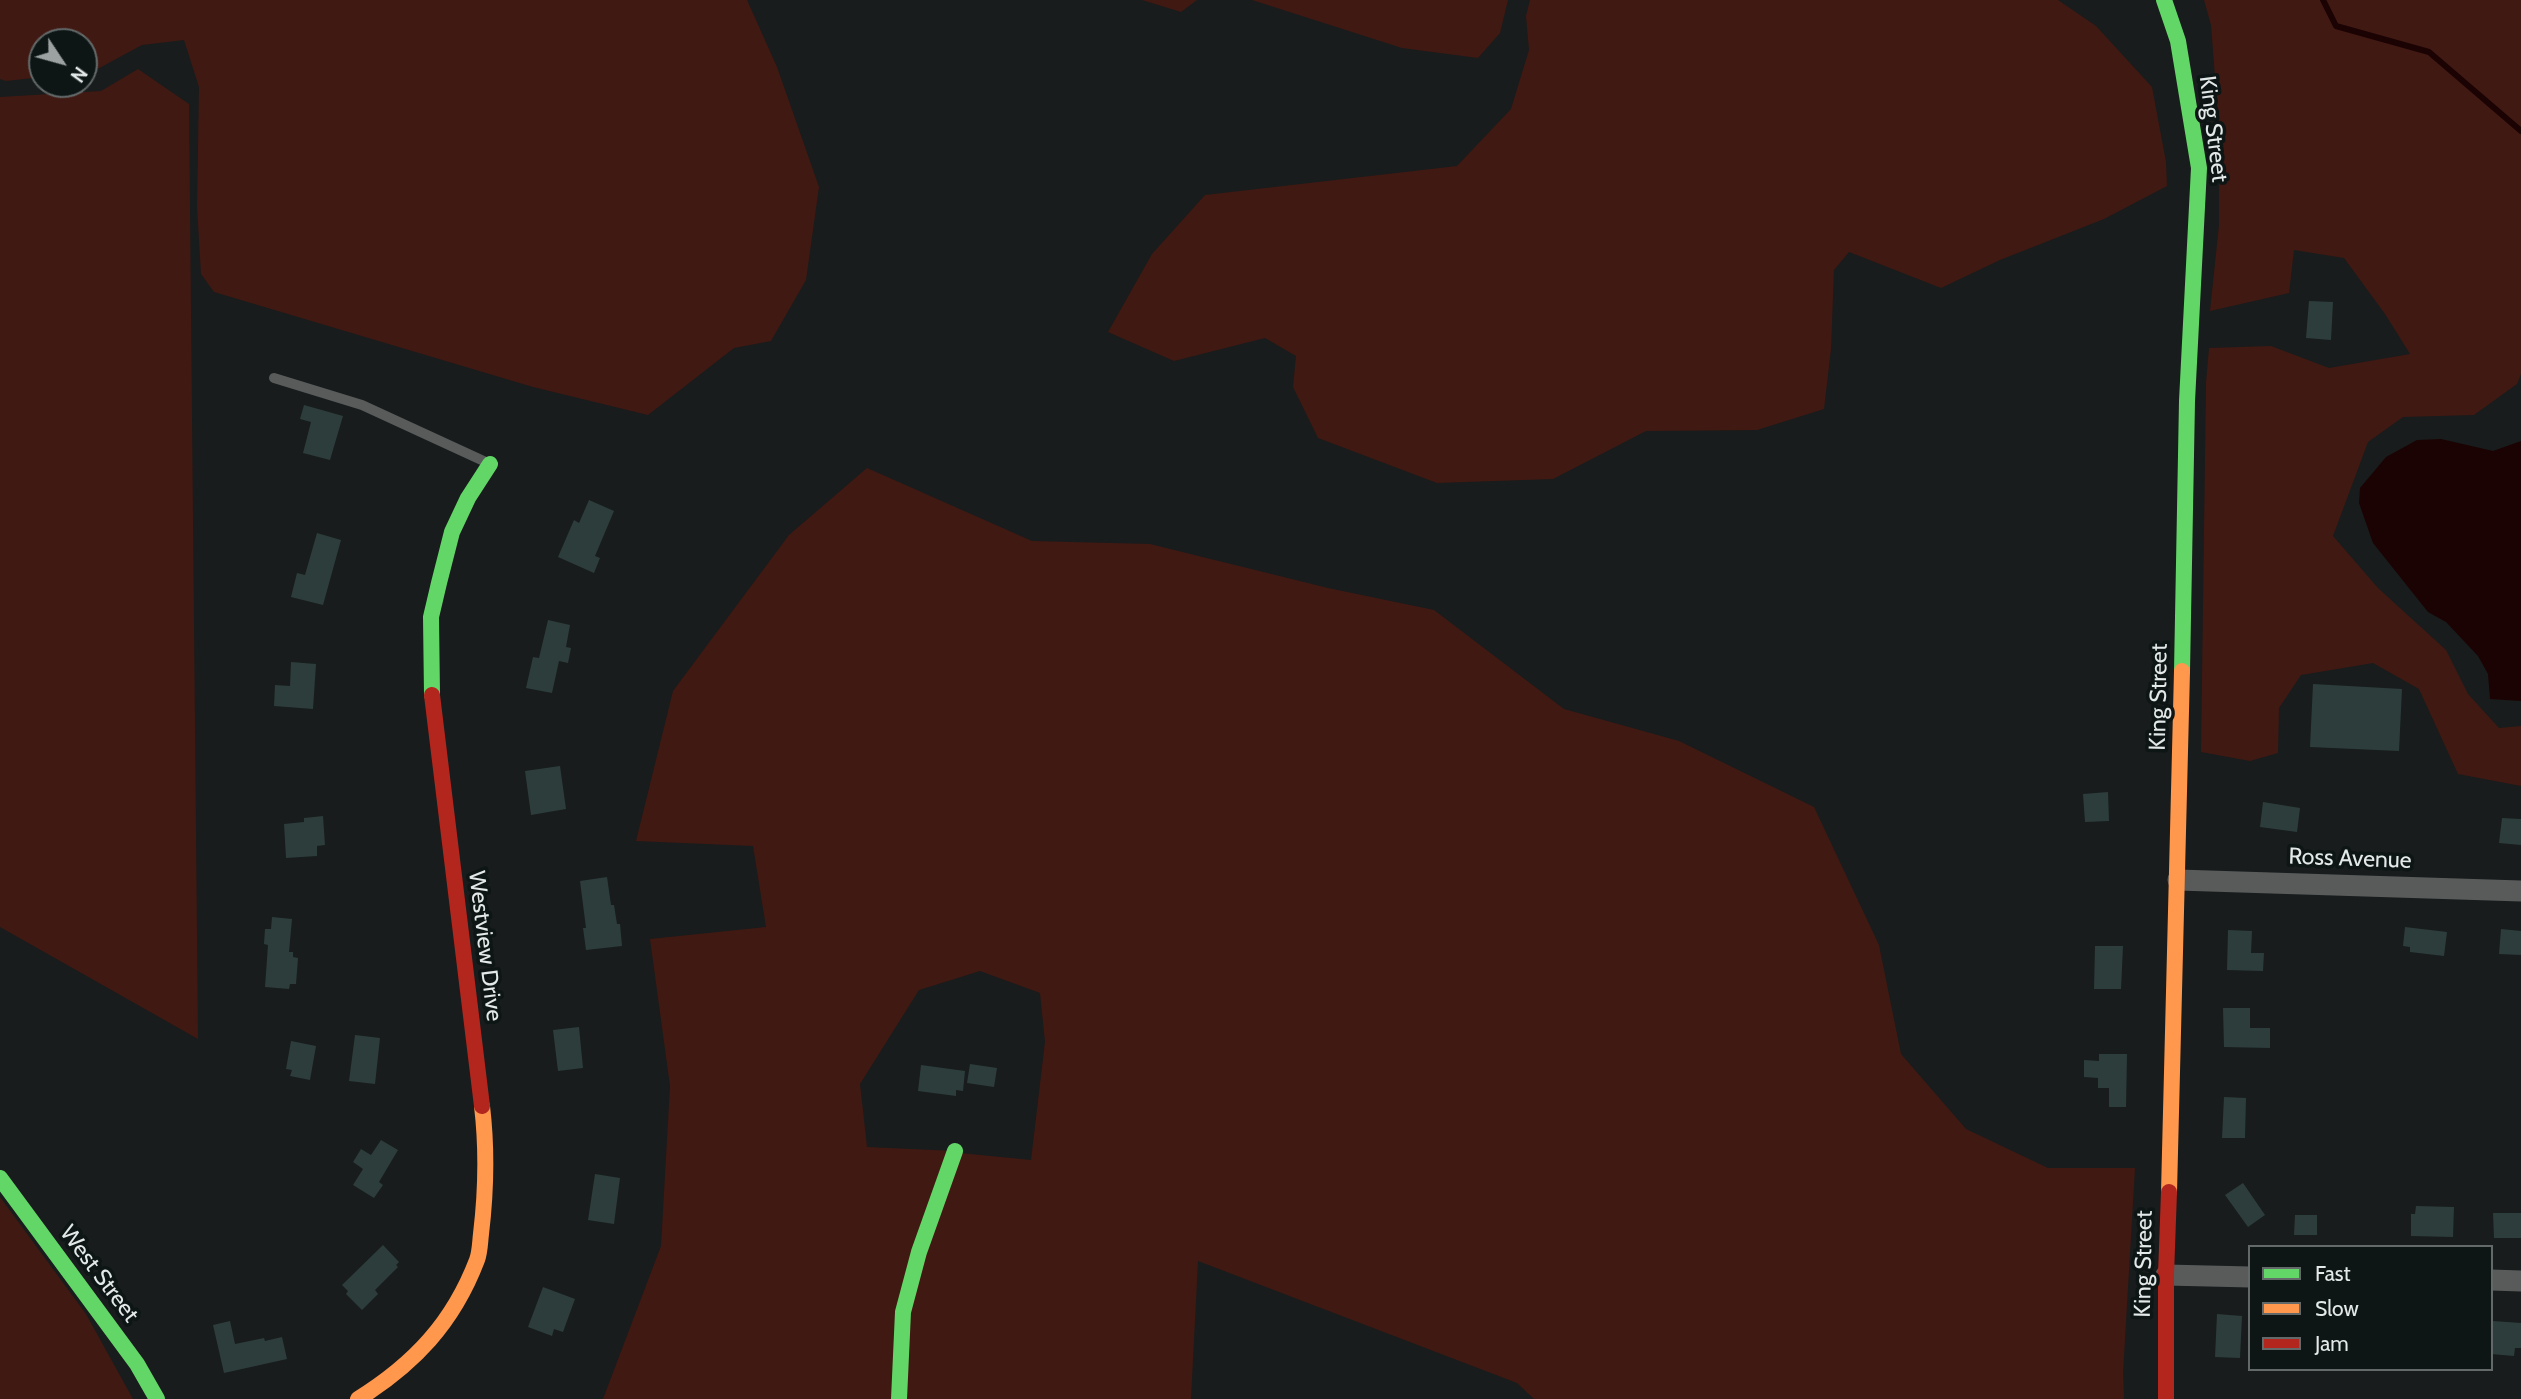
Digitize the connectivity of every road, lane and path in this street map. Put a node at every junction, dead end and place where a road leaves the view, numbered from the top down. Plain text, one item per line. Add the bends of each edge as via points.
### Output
1 (2164, 0) edge
2 (274, 378) dead end
3 (491, 464) joint
4 (2178, 880) junction
5 (2521, 891) edge
6 (955, 1151) dead end
7 (0, 1178) edge
8 (2166, 1275) junction
9 (2248, 1277) edge
10 (2493, 1280) edge
11 (2521, 1281) edge
12 (158, 1399) edge
13 (358, 1399) edge
14 (899, 1399) edge
15 (2166, 1399) edge

1 - 4 street, King Street via 2178,41 2199,168 2187,401
2 - 3 lane via 362,405
3 - 13 street, Westview Drive via 452,532 431,617 430,646 432,700 483,1112 485,1198 478,1258 451,1311 424,1349
4 - 5 street, Ross Avenue
4 - 8 street, King Street
6 - 14 street via 903,1312
7 - 12 street, West Street
8 - 9 street
8 - 15 street, King Street
10 - 11 street

